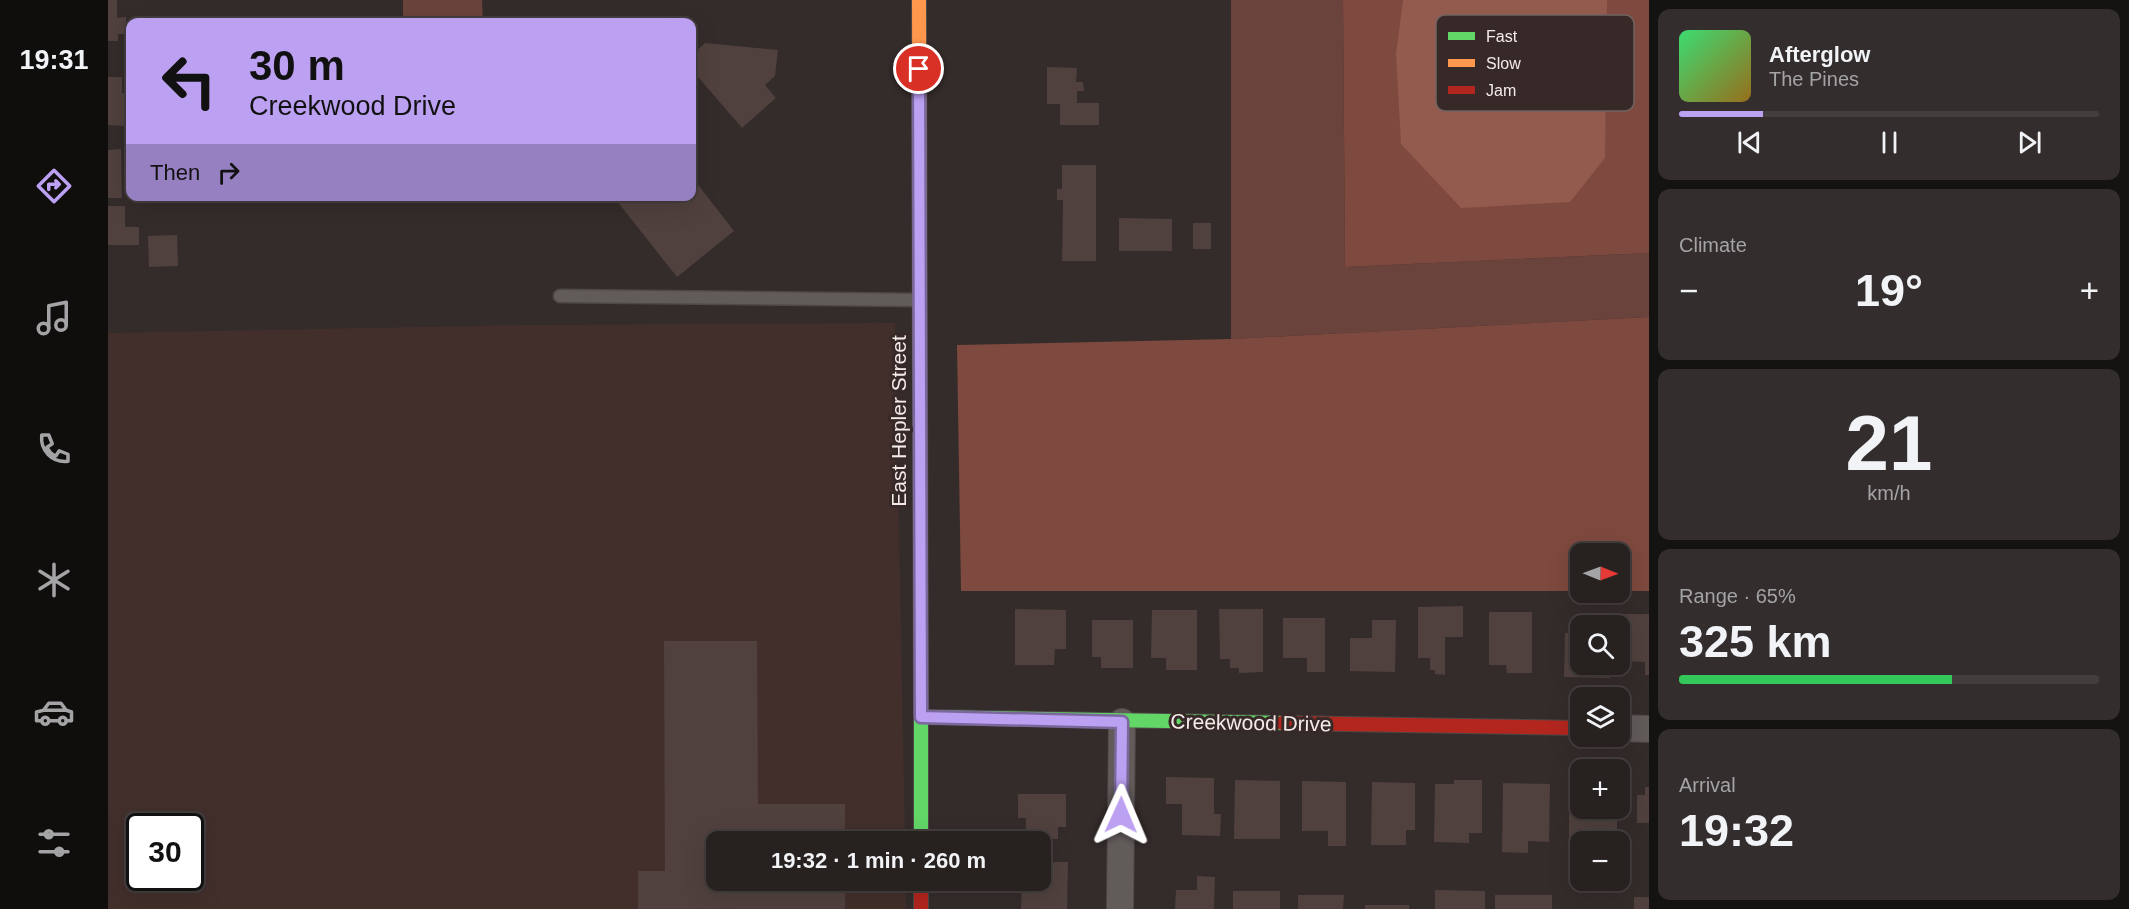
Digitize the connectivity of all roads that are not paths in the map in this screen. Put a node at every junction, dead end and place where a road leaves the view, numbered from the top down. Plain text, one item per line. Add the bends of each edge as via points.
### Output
1 (919, 0) edge
2 (560, 296) dead end
3 (920, 300) junction
4 (921, 717) junction
5 (1122, 722) junction
6 (1570, 728) edge
7 (1630, 728) edge
8 (1649, 729) edge
9 (921, 831) edge
10 (921, 891) edge
11 (921, 909) edge
12 (1120, 909) edge

1 - 3 street, East Hepler Street
2 - 3 lane
3 - 4 street, East Hepler Street
4 - 5 street, Creekwood Drive
4 - 9 street, East Hepler Street
5 - 6 street, Creekwood Drive
5 - 12 street
7 - 8 street
10 - 11 street

